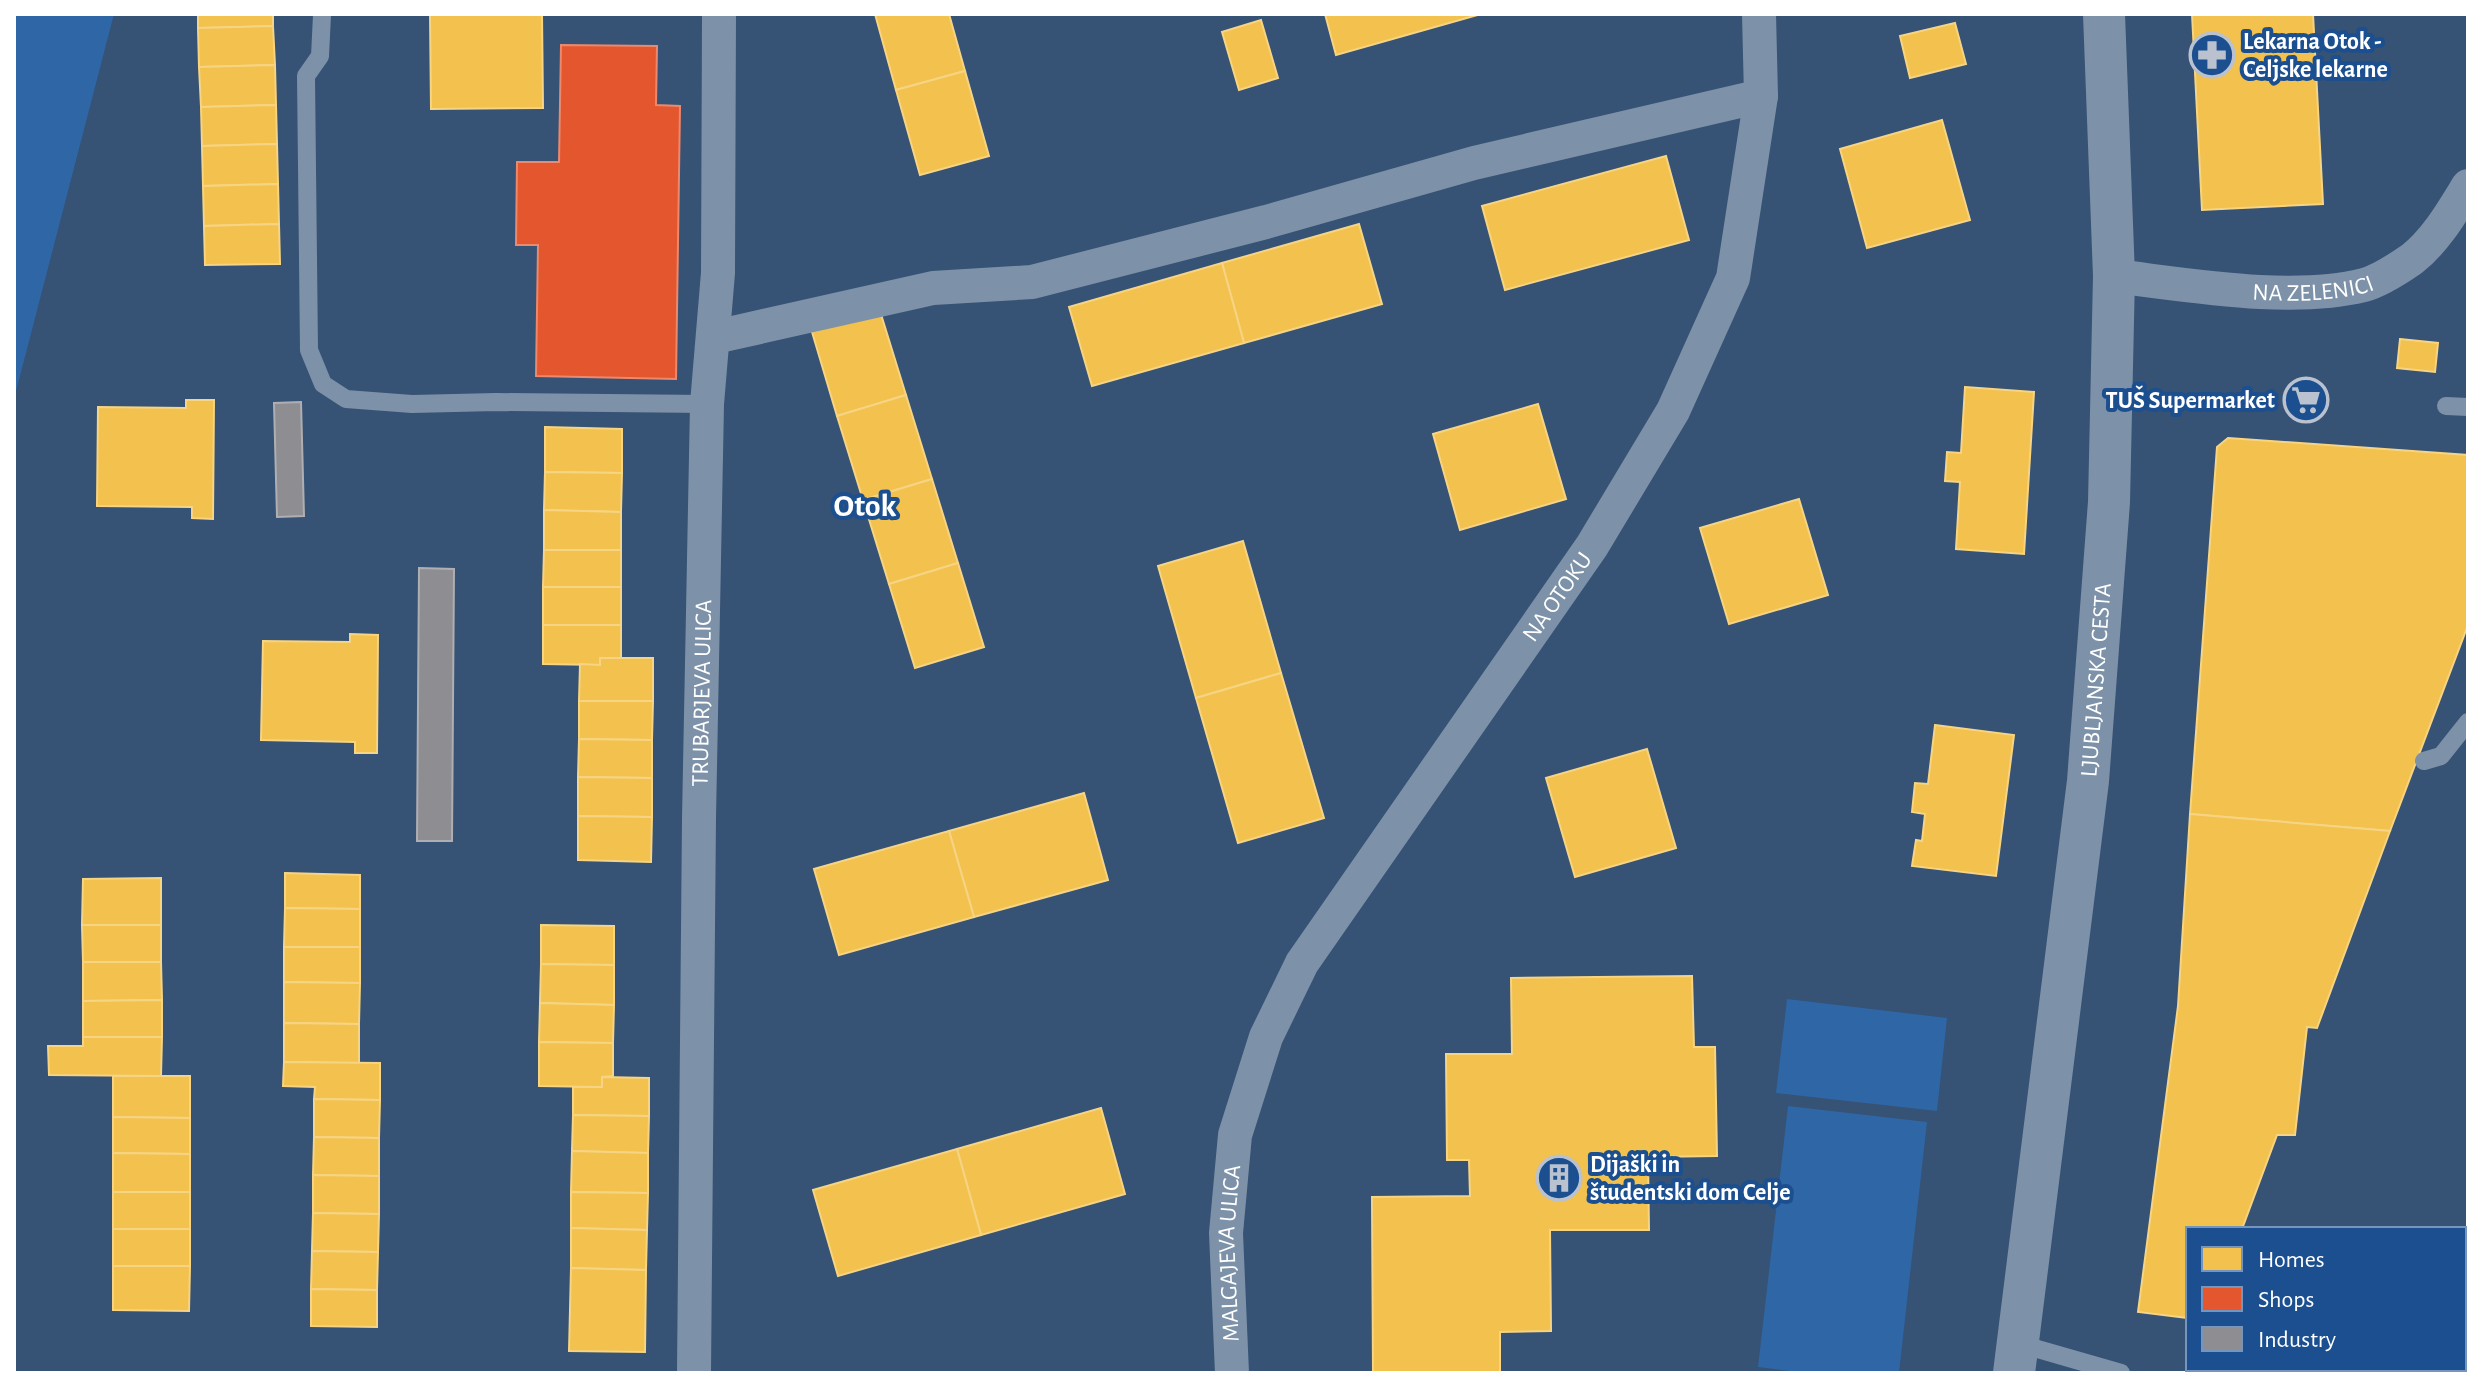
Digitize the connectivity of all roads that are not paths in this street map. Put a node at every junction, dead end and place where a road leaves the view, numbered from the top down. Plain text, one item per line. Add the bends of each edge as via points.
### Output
1 (719, 14) edge
2 (1759, 14) edge
3 (2104, 14) edge
4 (322, 15) edge
5 (1761, 96) junction
6 (2468, 186) edge
7 (2114, 276) junction
8 (715, 337) junction
9 (707, 404) junction
10 (2446, 406) dead end
11 (2468, 407) edge
12 (2468, 722) edge
13 (2424, 761) dead end
14 (1235, 1135) joint
15 (2016, 1358) edge
16 (694, 1373) edge
17 (1232, 1373) edge
18 (2121, 1373) edge

1 - 8 street, TRUBARJEVA ULICA
2 - 5 street, NA OTOKU
3 - 7 street, LJUBLJANSKA CESTA
4 - 9 lane via 320,56 306,76 309,350 323,384 346,399 412,404
5 - 8 street via 1474,163 1032,282 933,288
5 - 14 street, NA OTOKU via 1733,278 1673,411 1592,546 1302,963 1266,1037
6 - 7 street, NA ZELENICI via 2445,224 2413,258 2368,285 2315,294
7 - 15 street, LJUBLJANSKA CESTA via 2109,502 2088,781
8 - 9 street, TRUBARJEVA ULICA
9 - 16 street, TRUBARJEVA ULICA
10 - 11 lane
12 - 13 lane via 2441,756
14 - 17 street, MALGAJEVA ULICA via 1226,1233
15 - 18 lane, LJUBLJANSKA CESTA

